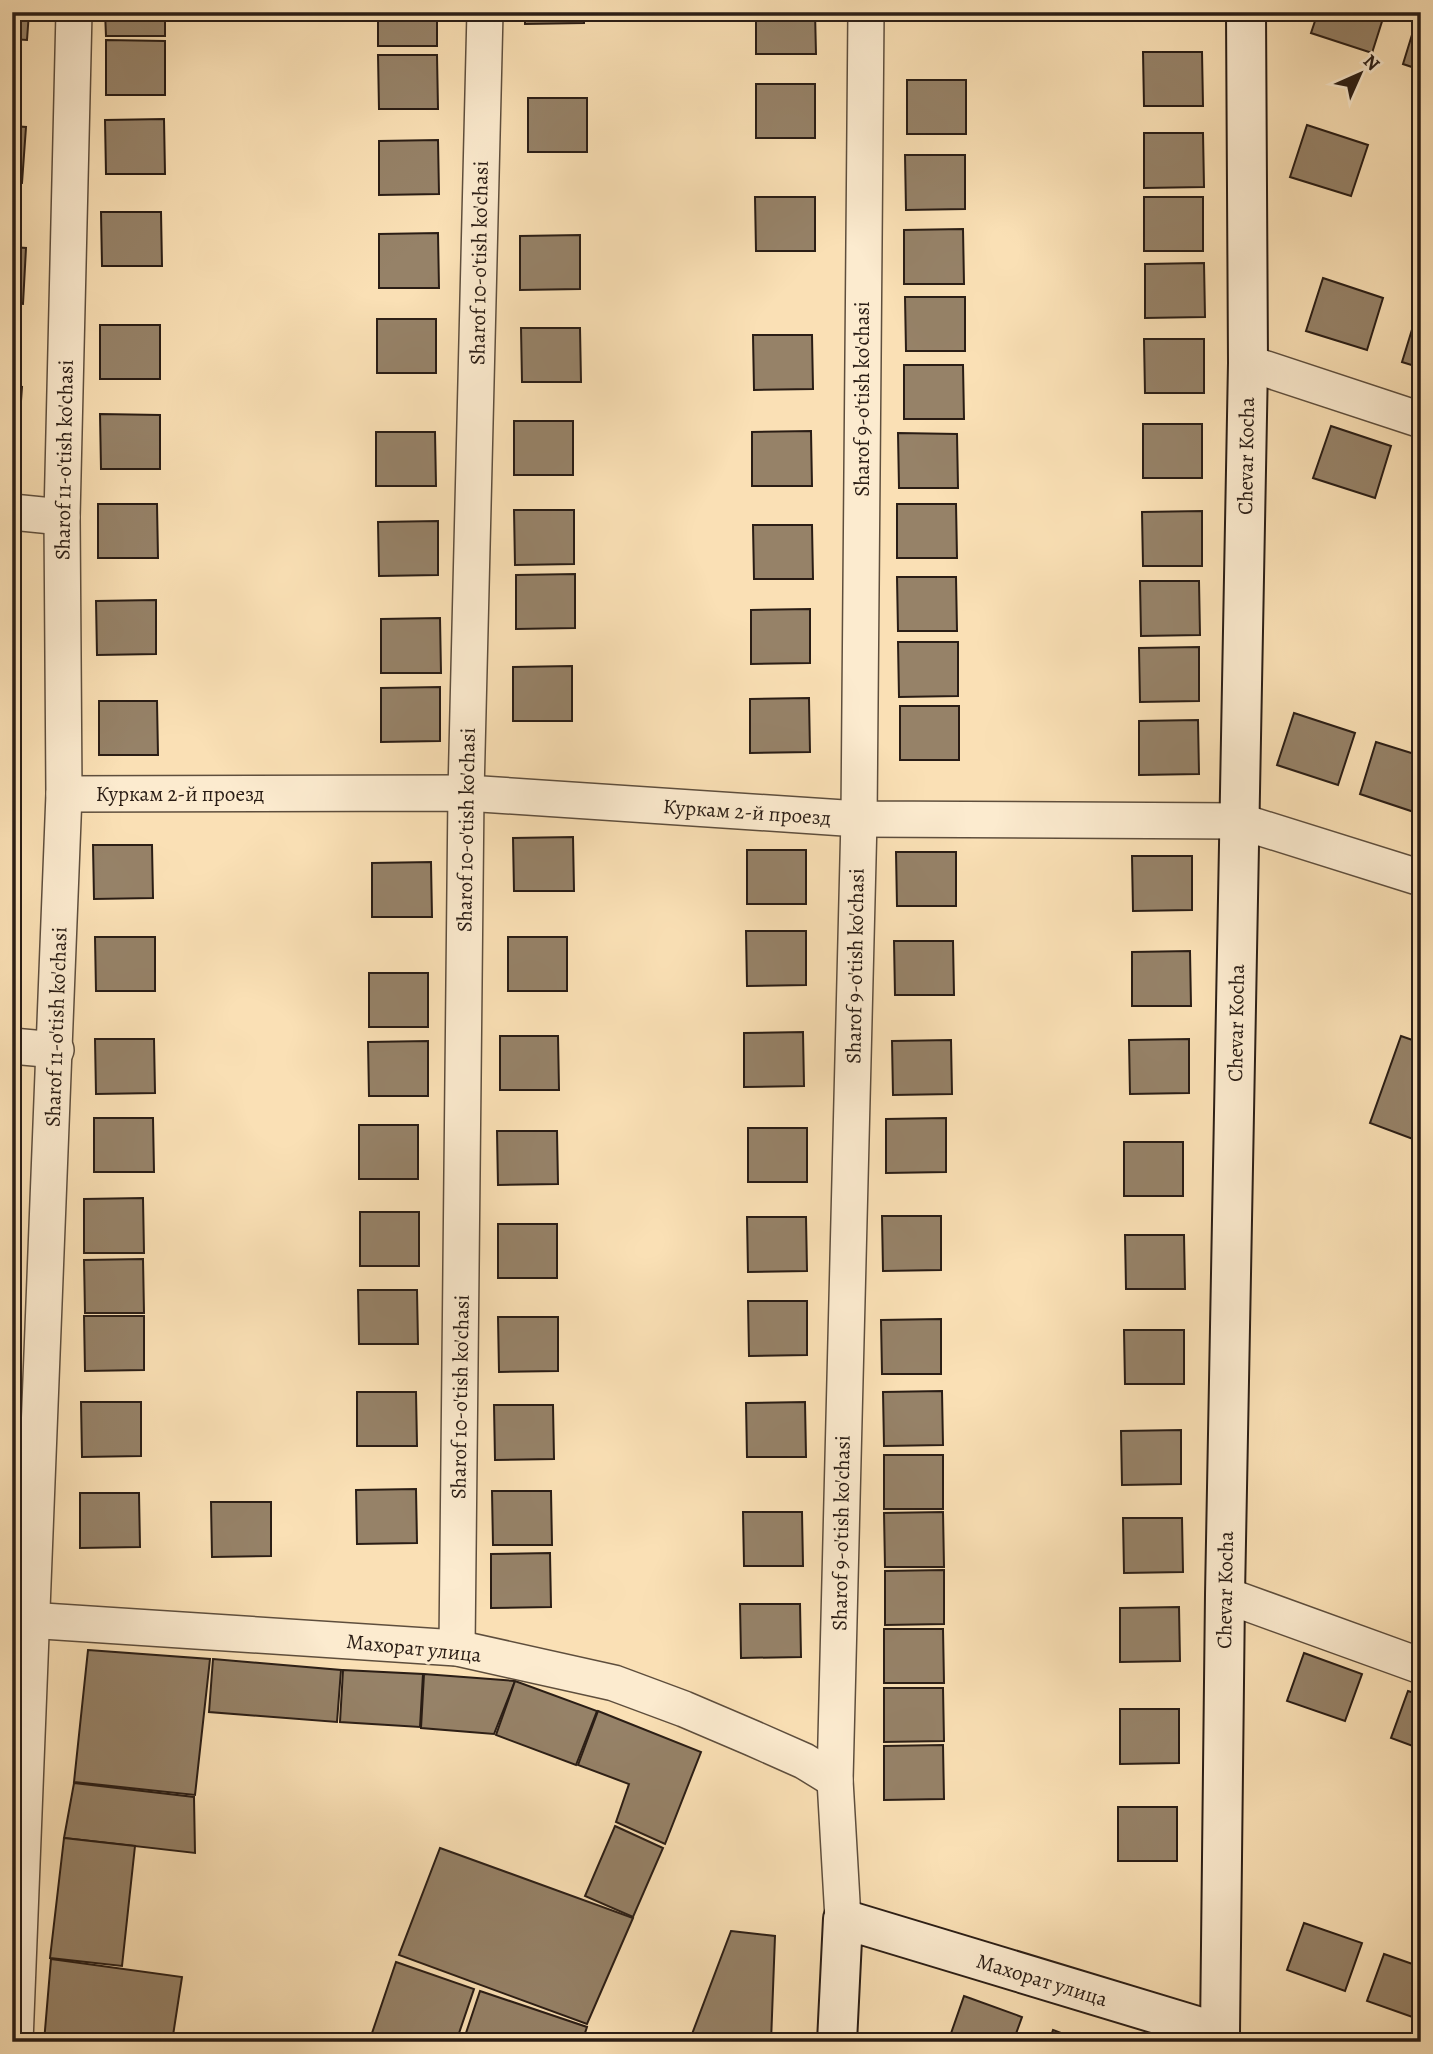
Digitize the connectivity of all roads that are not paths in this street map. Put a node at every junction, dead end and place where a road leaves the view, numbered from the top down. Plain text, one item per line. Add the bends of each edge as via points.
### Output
1 (74, 12) edge
2 (485, 12) edge
3 (866, 12) edge
4 (1246, 12) edge
5 (1248, 363) junction
6 (1421, 420) edge
7 (12, 512) edge
8 (62, 517) junction
9 (466, 793) junction
10 (64, 794) junction
11 (859, 820) junction
12 (1239, 821) junction
13 (1421, 878) edge
14 (12, 1046) edge
15 (55, 1050) junction
16 (1225, 1595) junction
17 (22, 1620) edge
18 (457, 1648) junction
19 (1421, 1666) edge
20 (835, 1780) junction
21 (842, 1919) junction
22 (1231, 2038) edge
23 (15, 2042) edge
24 (837, 2042) edge

1 - 8 street, Sharof 11-o'tish ko'chasi
2 - 9 street, Sharof 10-o'tish ko'chasi
3 - 11 street, Sharof 9-o'tish ko'chasi
4 - 5 street, Chevar Kocha
5 - 6 street
5 - 12 street, Chevar Kocha
7 - 8 street
8 - 10 street, Sharof 11-o'tish ko'chasi
9 - 10 street, Куркам 2-й проезд
9 - 11 street, Куркам 2-й проезд
9 - 18 street, Sharof 10-o'tish ko'chasi
10 - 15 street, Sharof 11-o'tish ko'chasi
11 - 12 street, Куркам 2-й проезд
11 - 20 street, Sharof 9-o'tish ko'chasi
12 - 13 street, Куркам 2-й проезд
12 - 16 street, Chevar Kocha
14 - 15 street
15 - 17 street, Sharof 11-o'tish ko'chasi
16 - 19 street
16 - 22 street, Chevar Kocha
17 - 18 street, Махорат улица
17 - 23 street, Sharof 11-o'tish ko'chasi
18 - 20 street, Махорат улица via 614,1684 752,1738
20 - 21 street, Sharof 9-o'tish ko'chasi
21 - 22 street, Махорат улица
21 - 24 street

